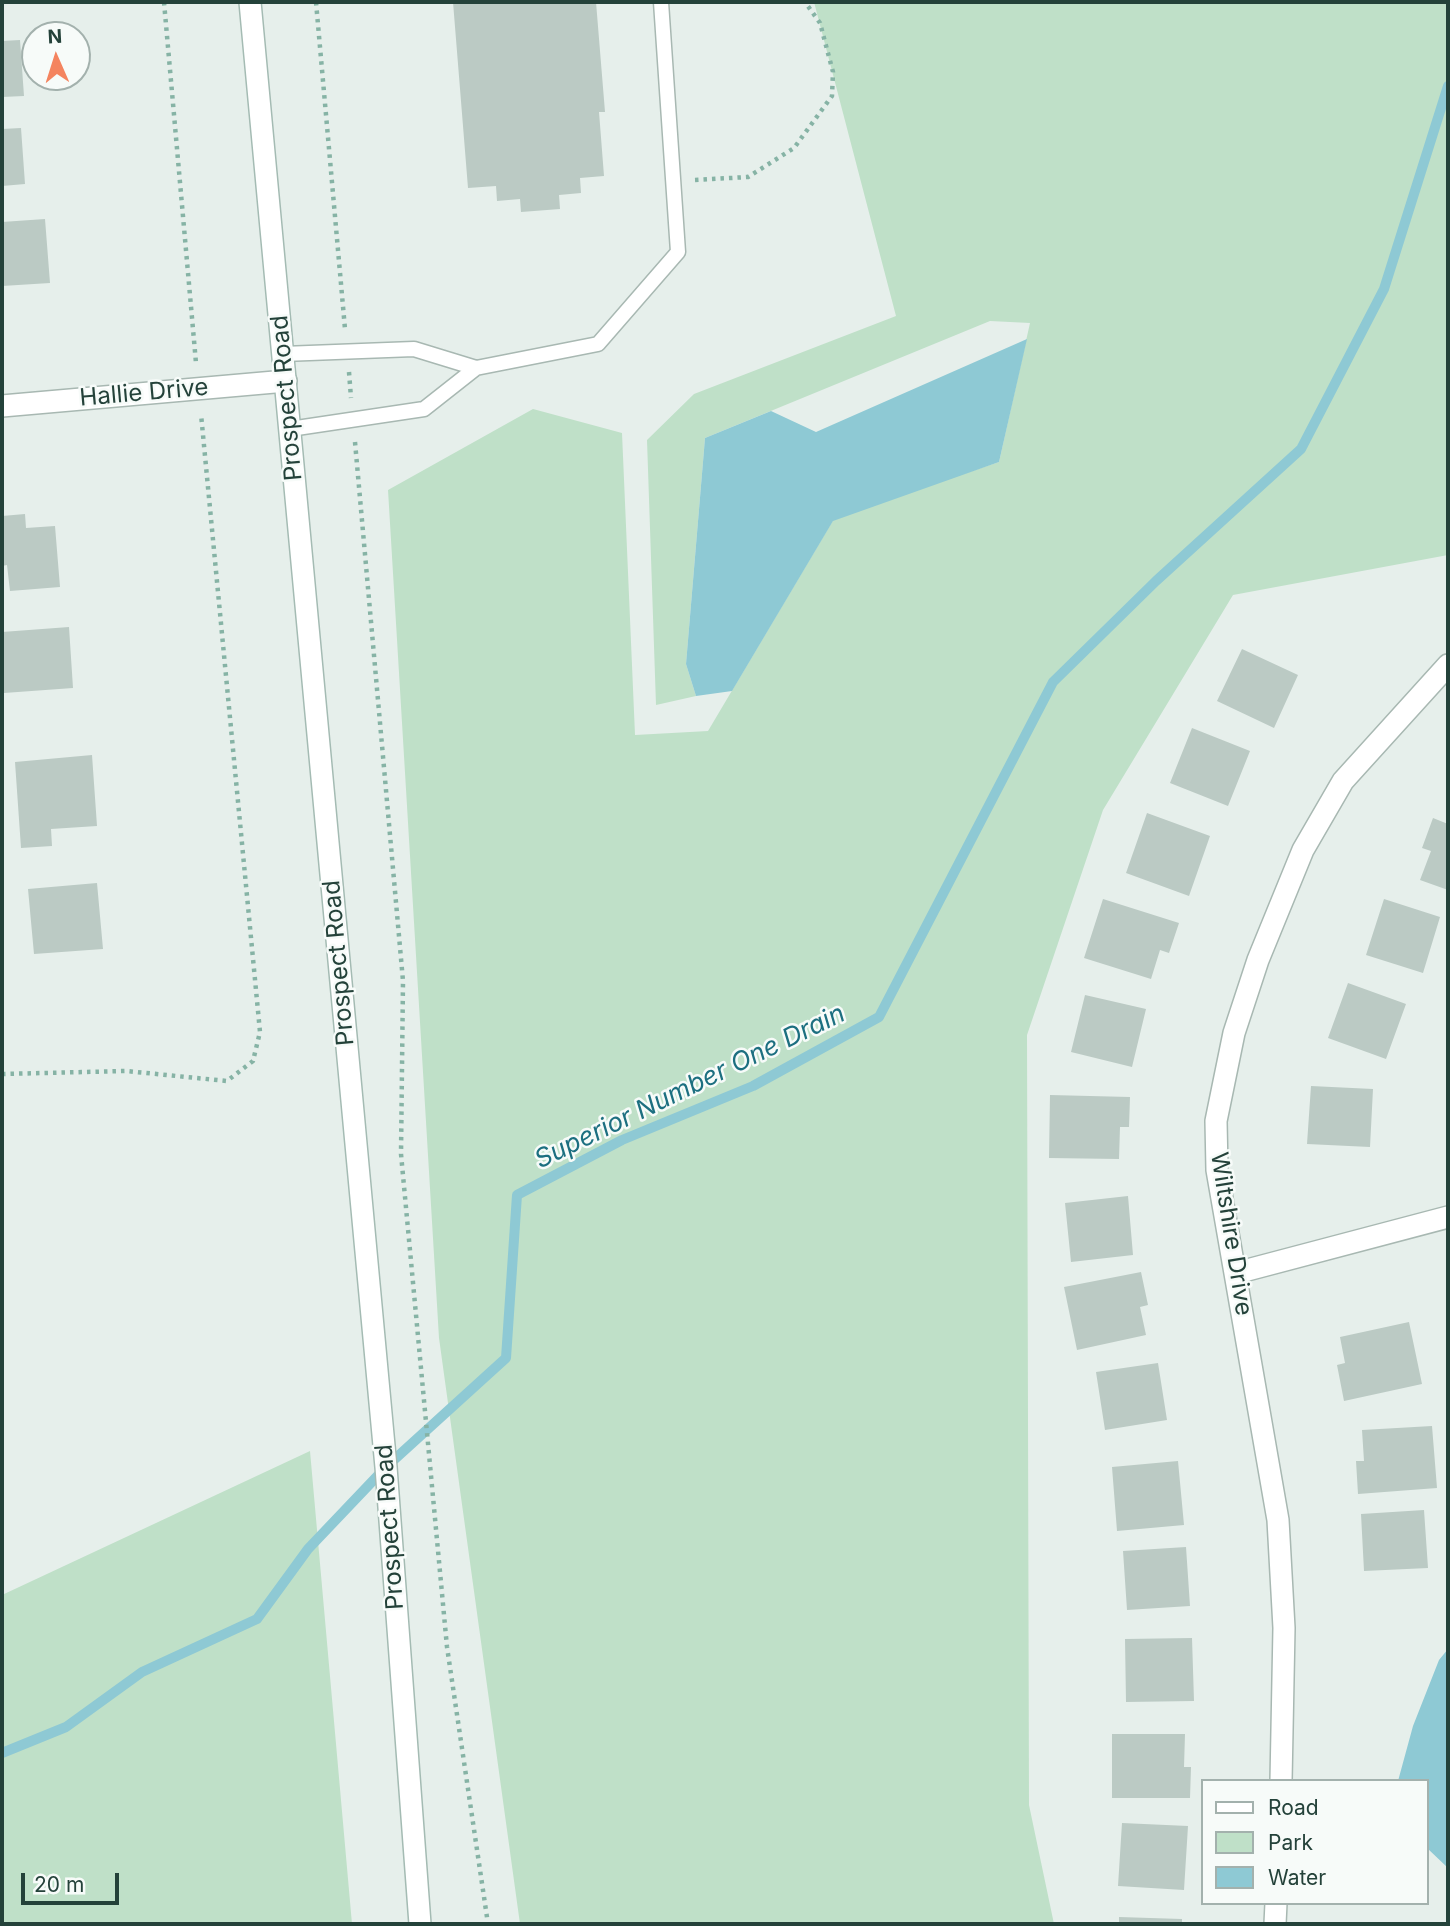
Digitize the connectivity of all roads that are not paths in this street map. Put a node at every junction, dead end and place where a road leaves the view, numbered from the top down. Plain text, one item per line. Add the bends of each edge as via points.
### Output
1 (250, 2) edge
2 (661, 2) edge
3 (283, 354) junction
4 (475, 368) junction
5 (286, 381) junction
6 (2, 406) edge
7 (290, 429) junction
8 (1448, 666) edge
9 (1448, 1217) edge
10 (1236, 1273) junction
11 (1281, 1779) edge
12 (1276, 1905) edge
13 (420, 1924) edge
14 (1275, 1924) edge

1 - 3 main road, Prospect Road
2 - 4 lane via 678,253 598,344
3 - 4 lane via 414,349
3 - 5 main road, Prospect Road
4 - 7 lane via 424,409
5 - 6 main road, Hallie Drive
5 - 7 main road, Prospect Road
7 - 13 main road, Prospect Road via 386,1467
8 - 10 main road, Wiltshire Drive via 1343,781 1303,850 1258,960 1234,1033 1216,1121 1217,1170
9 - 10 main road
10 - 11 main road, Wiltshire Drive via 1278,1520 1284,1628
12 - 14 main road

